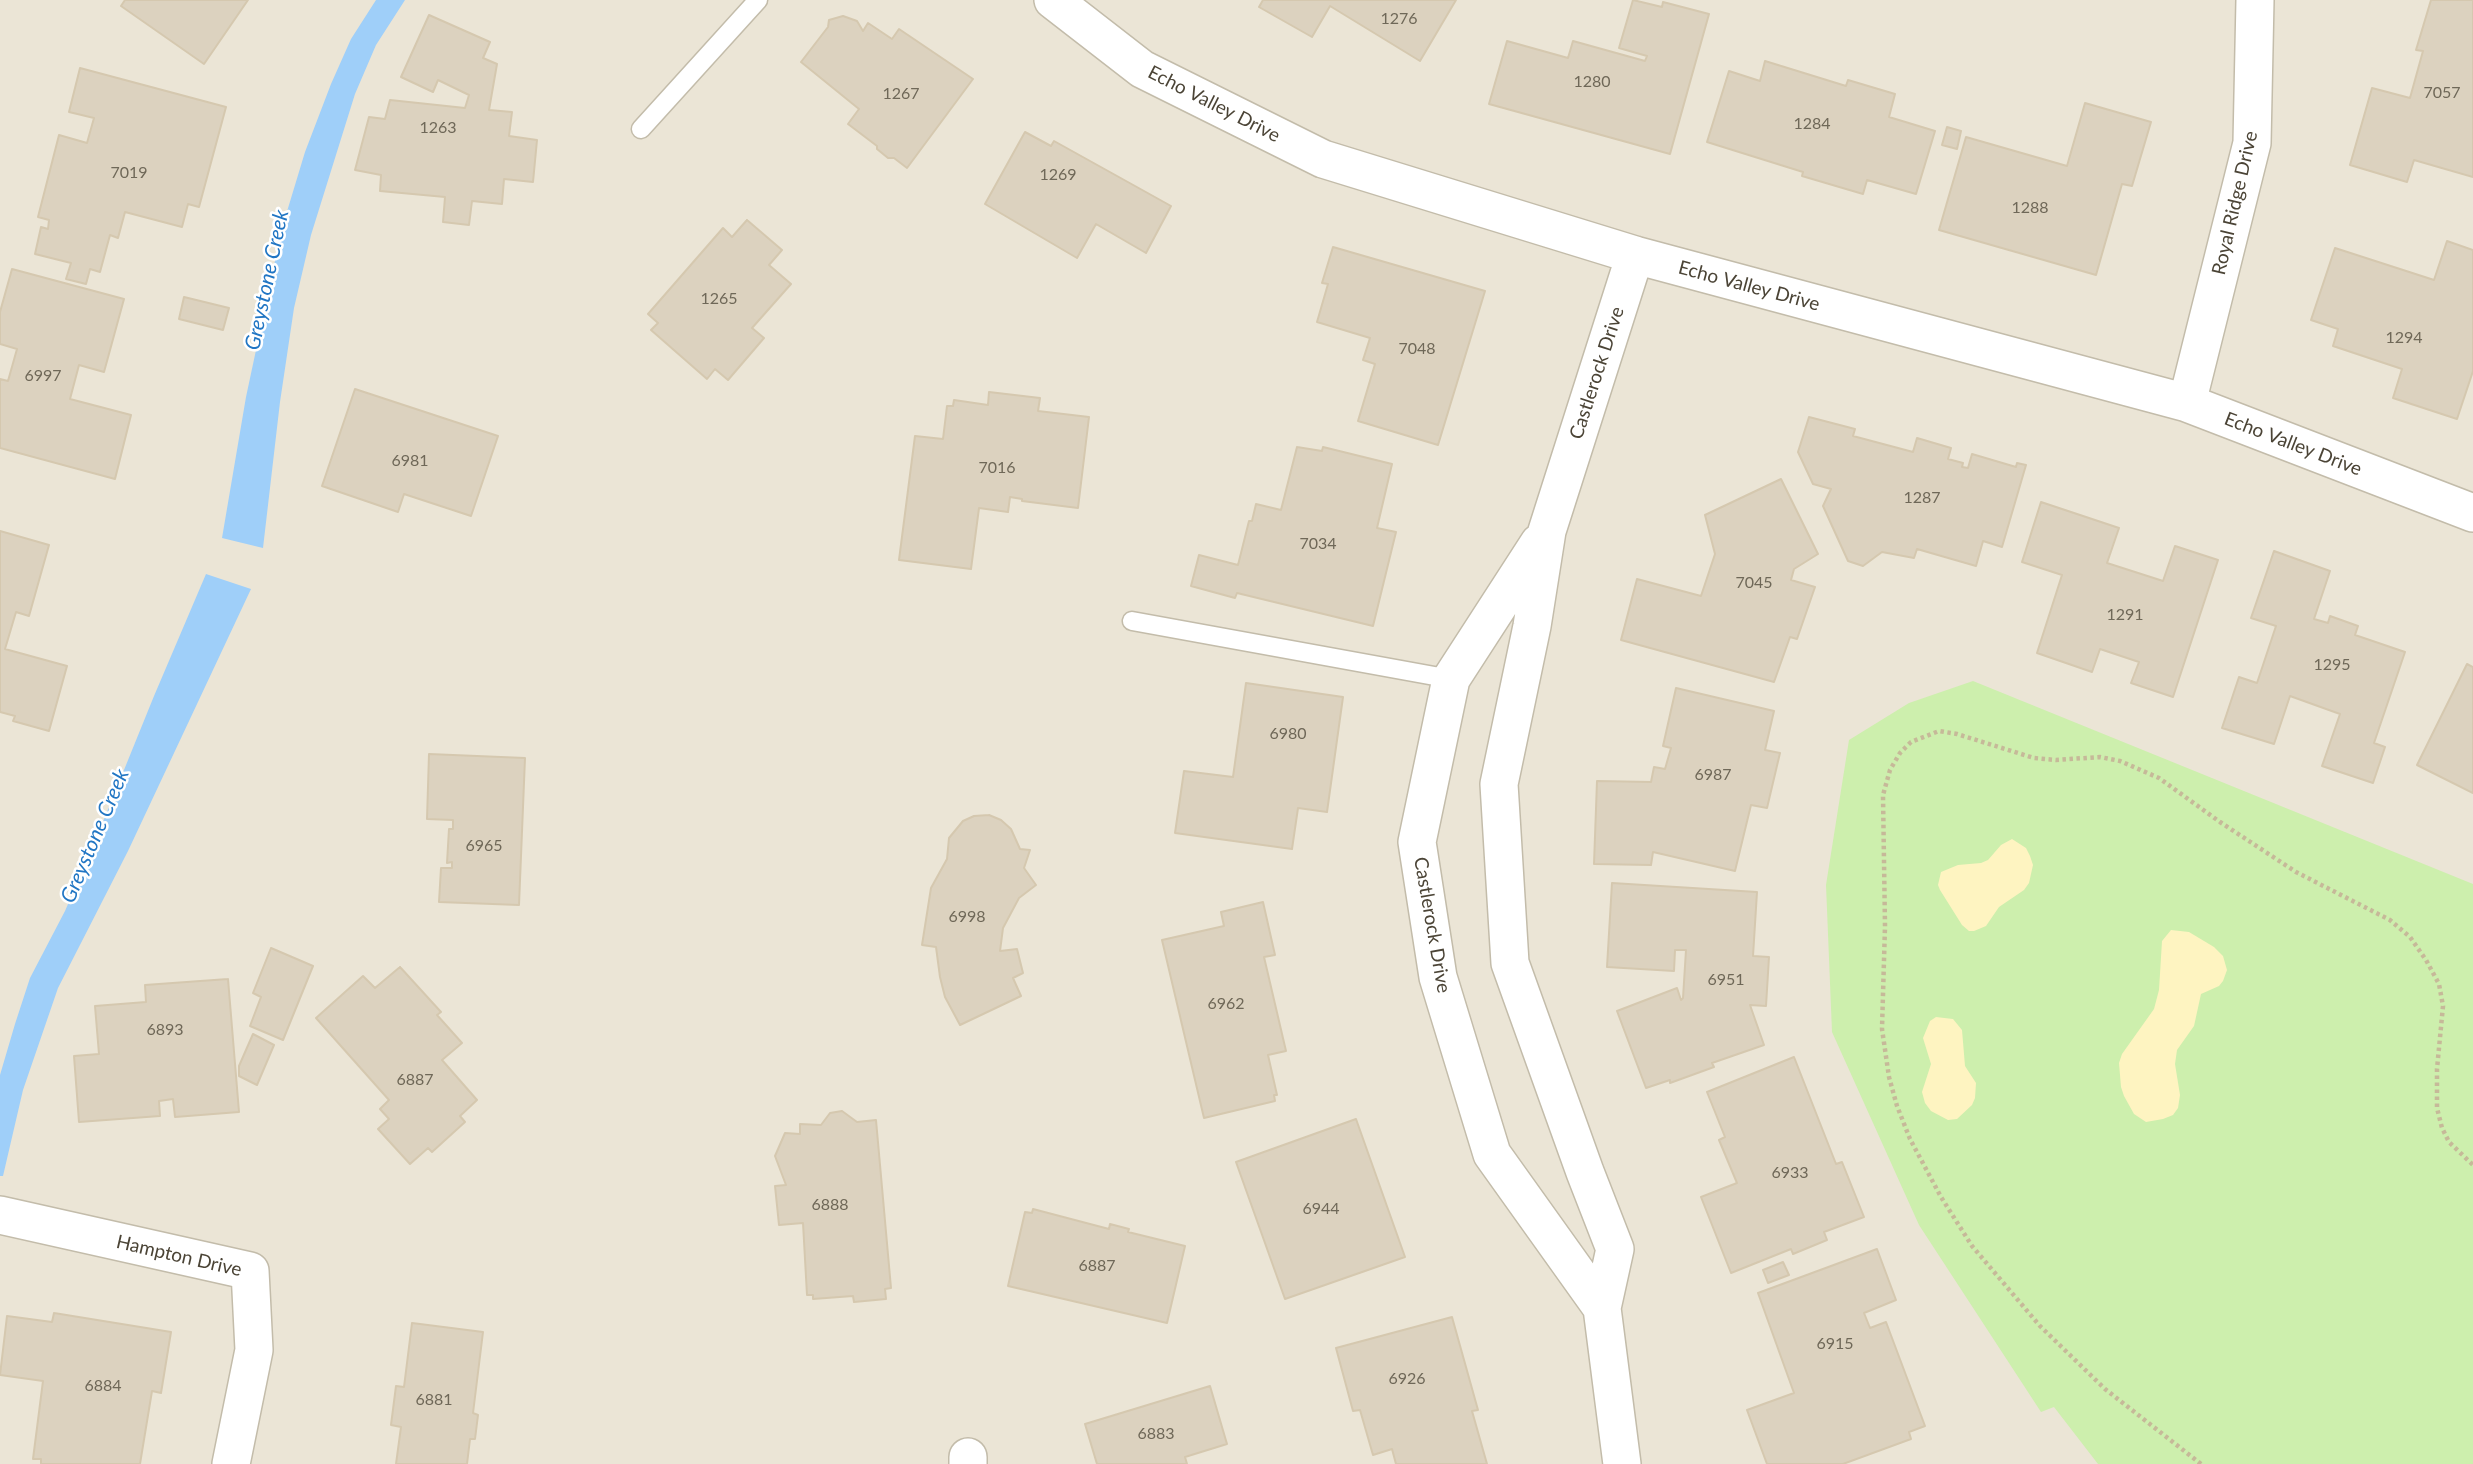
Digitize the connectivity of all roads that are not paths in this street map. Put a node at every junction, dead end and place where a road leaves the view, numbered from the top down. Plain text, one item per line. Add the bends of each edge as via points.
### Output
1 (758, 0) edge
2 (1053, 0) edge
3 (2255, 0) edge
4 (642, 129) dead end
5 (1635, 255) junction
6 (2187, 402) junction
7 (2473, 513) edge
8 (1547, 531) junction
9 (1132, 621) dead end
10 (1451, 679) junction
11 (0, 1215) edge
12 (1602, 1308) junction
13 (231, 1464) edge
14 (1622, 1464) edge

1 - 4 lane
2 - 5 street, Echo Valley Drive via 1142,69 1323,159
3 - 6 street, Royal Ridge Drive via 2252,143
5 - 6 street, Echo Valley Drive
5 - 8 street, Castlerock Drive
6 - 7 street, Echo Valley Drive
8 - 10 street, Castlerock Drive
8 - 12 street, Castlerock Drive via 1499,785 1510,963 1615,1250
9 - 10 lane
10 - 12 street, Castlerock Drive via 1417,842 1438,977 1492,1154
11 - 13 street, Hampton Drive via 250,1271 254,1350
12 - 14 street, Castlerock Drive

